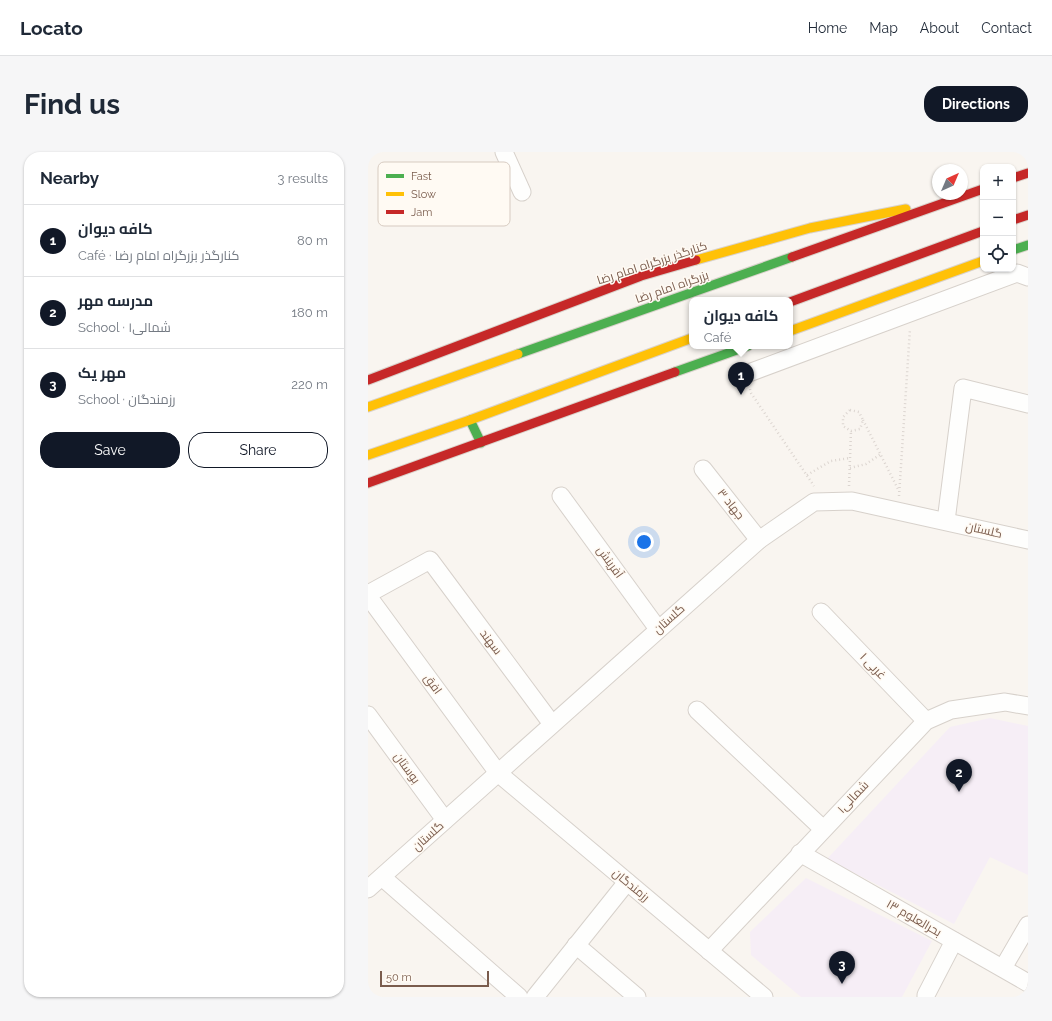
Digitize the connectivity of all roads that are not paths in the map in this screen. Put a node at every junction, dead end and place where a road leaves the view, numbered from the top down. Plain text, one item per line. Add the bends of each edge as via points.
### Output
1 (504, 152) edge
2 (508, 162) edge
3 (510, 165) edge
4 (1028, 173) edge
5 (1016, 177) edge
6 (980, 190) edge
7 (522, 192) dead end
8 (953, 201) junction
9 (1028, 214) edge
10 (1016, 219) edge
11 (980, 232) edge
12 (1028, 245) edge
13 (1016, 249) edge
14 (980, 262) edge
15 (1028, 277) edge
16 (793, 301) edge
17 (793, 330) edge
18 (689, 339) edge
19 (740, 349) edge
20 (746, 374) road end
21 (368, 380) edge
22 (1028, 404) edge
23 (368, 407) edge
24 (470, 420) junction
25 (481, 443) junction
26 (368, 455) edge
27 (703, 469) dead end
28 (368, 483) edge
29 (562, 496) dead end
30 (946, 521) junction
31 (759, 540) junction
32 (1028, 540) edge
33 (368, 595) edge
34 (821, 612) dead end
35 (658, 629) junction
36 (1028, 706) edge
37 (697, 710) dead end
38 (368, 715) edge
39 (926, 720) junction
40 (552, 724) junction
41 (498, 773) junction
42 (445, 820) junction
43 (823, 829) junction
44 (800, 853) junction
45 (382, 877) junction
46 (627, 882) junction
47 (368, 890) edge
48 (1028, 925) edge
49 (954, 940) junction
50 (576, 945) junction
51 (709, 951) junction
52 (1003, 968) junction
53 (1028, 982) edge
54 (519, 997) edge
55 (535, 997) edge
56 (637, 997) edge
57 (764, 997) edge
58 (926, 997) edge

1 - 2 street
3 - 7 street
4 - 5 main road
6 - 8 main road, بزرگراه امام رضا
8 - 21 main road, کنارگذر بزرگراه امام رضا via 810,228 641,276
8 - 23 main road, بزرگراه امام رضا
9 - 10 main road
11 - 16 main road
12 - 13 main road
14 - 17 main road
15 - 20 street via 1017,273
18 - 24 main road
19 - 25 main road
22 - 30 street via 964,388
24 - 25 main road
24 - 26 main road
25 - 28 main road
27 - 31 street, جهاد ۳
29 - 35 street, آفرینش
30 - 31 street, گلستان via 848,501 814,502
30 - 32 street, گلستان
31 - 35 street, گلستان
33 - 40 street, سهند via 430,560
33 - 41 street, افق
34 - 39 street, غربی ۱
35 - 40 street, گلستان
36 - 39 street, شمالی۱ via 1004,702 951,710
37 - 43 street
38 - 42 street, بوستان
39 - 43 street, شمالی۱
40 - 41 street, گلستان
41 - 42 street, گلستان
41 - 46 street, رزمندگان
42 - 45 street, گلستان
43 - 44 street, شمالی۱
44 - 49 street, بحرالعلوم ۱۳
44 - 51 street, شمالی۱
45 - 47 street, گلستان
45 - 54 street
46 - 50 street
46 - 51 street, رزمندگان
48 - 52 street
49 - 52 street, بحرالعلوم ۱۳
49 - 58 street
50 - 55 street
50 - 56 street
51 - 57 street, رزمندگان
52 - 53 street, بحرالعلوم ۱۳

